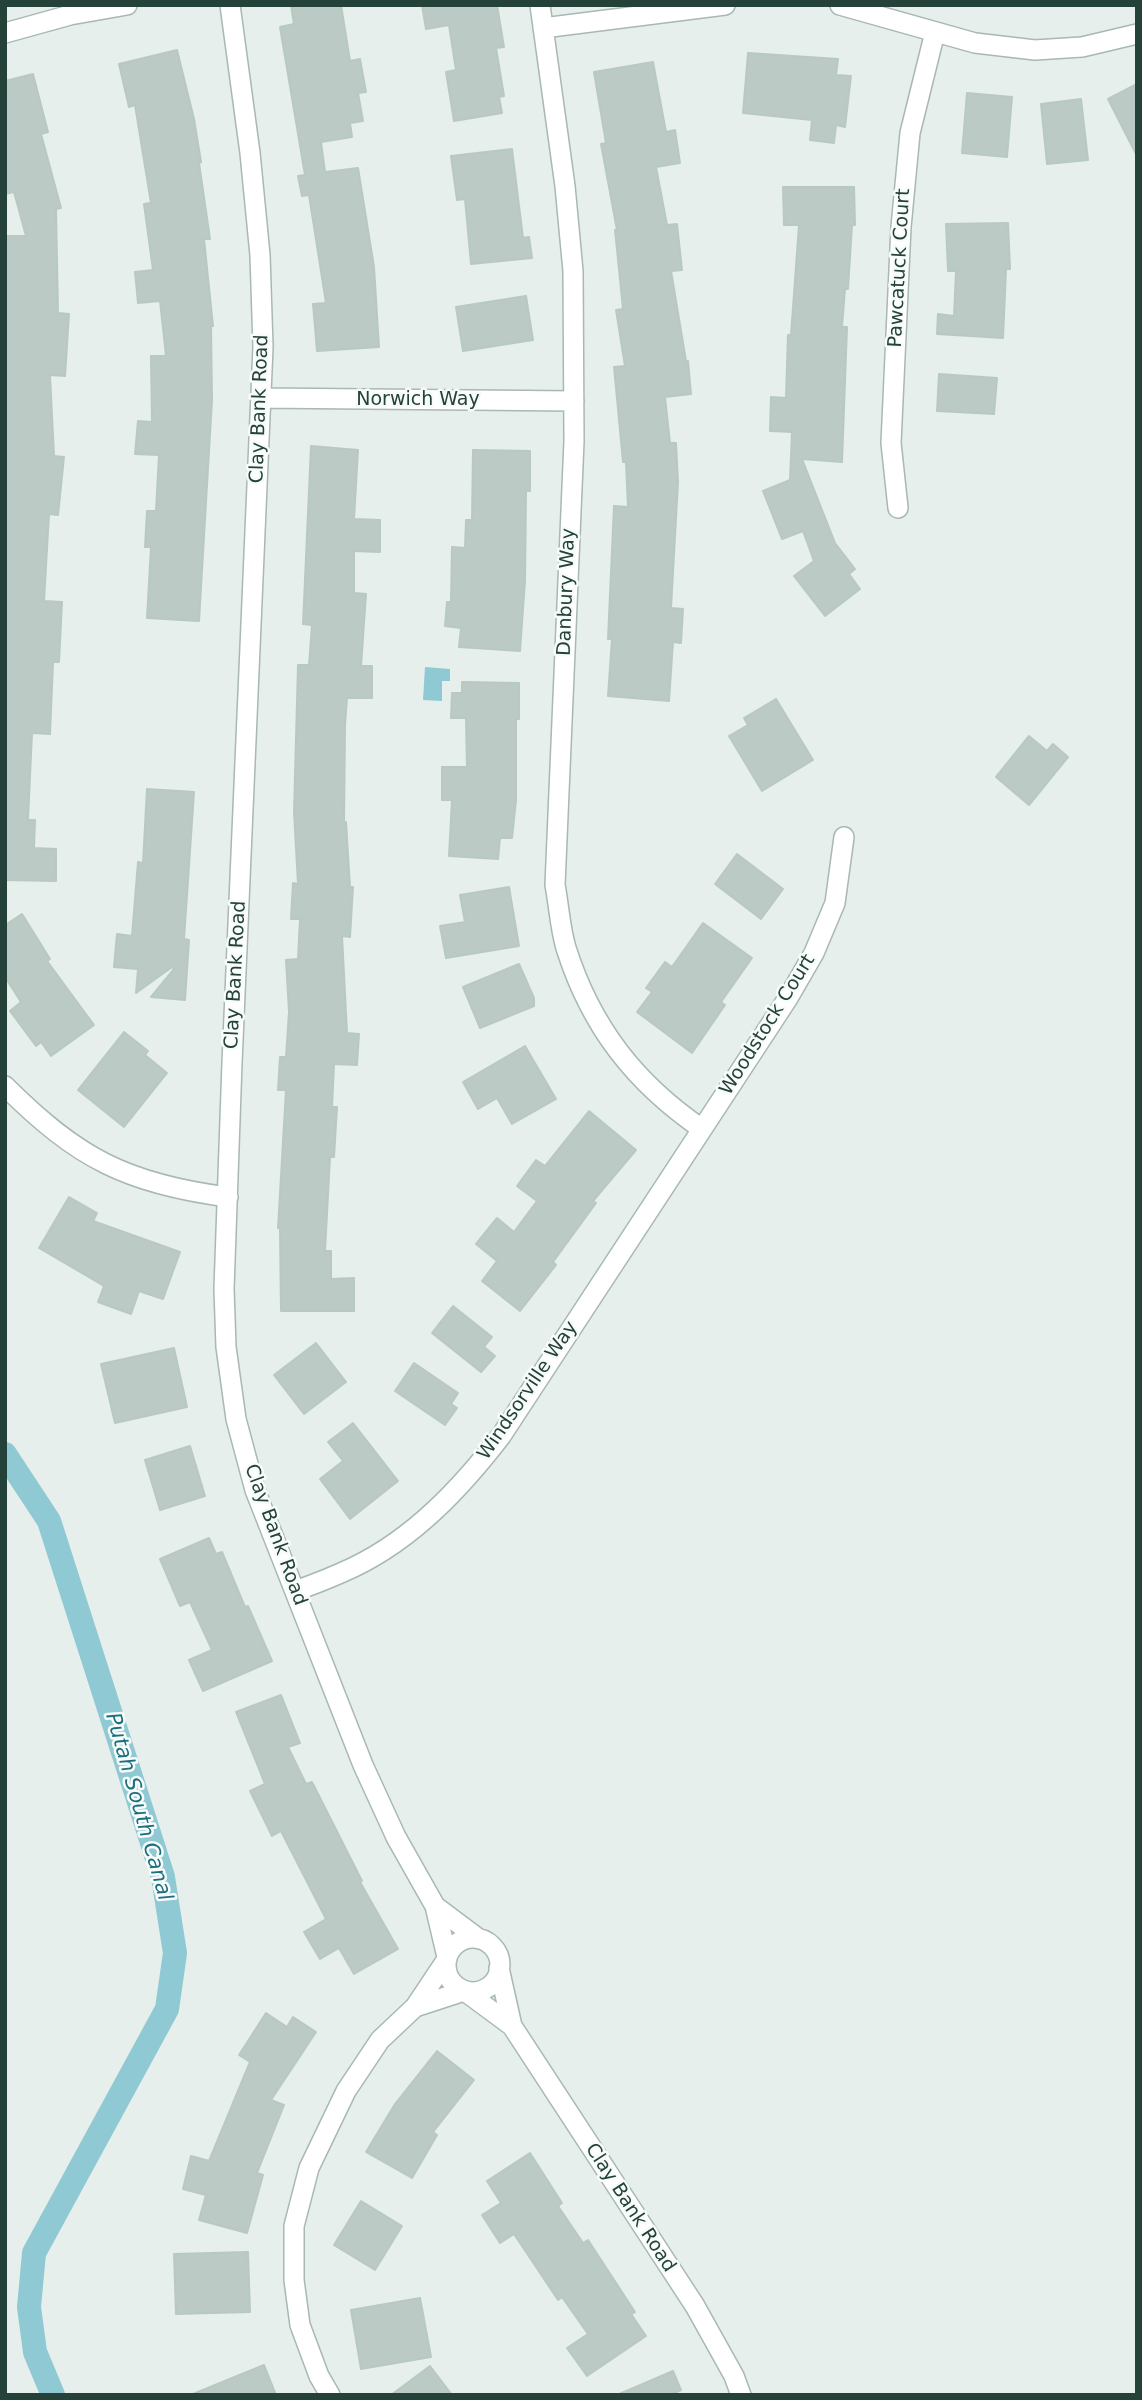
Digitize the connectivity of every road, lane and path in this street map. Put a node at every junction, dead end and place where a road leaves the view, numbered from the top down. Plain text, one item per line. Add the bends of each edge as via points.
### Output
1 (127, 5) edge
2 (230, 5) edge
3 (540, 5) edge
4 (725, 5) edge
5 (840, 5) edge
6 (543, 28) junction
7 (935, 32) junction
8 (5, 33) edge
9 (1137, 34) edge
10 (262, 398) junction
11 (574, 401) junction
12 (898, 508) dead end
13 (844, 836) dead end
14 (5, 1086) edge
15 (702, 1129) junction
16 (228, 1197) junction
17 (295, 1591) junction
18 (435, 1906) junction
19 (478, 1939) junction
20 (447, 1958) junction
21 (499, 1968) junction
22 (465, 1991) junction
23 (415, 2007) junction
24 (512, 2026) junction
25 (330, 2395) edge
26 (741, 2395) edge

1 - 8 street
2 - 10 street, Clay Bank Road via 260,255
3 - 6 street, Danbury Way
4 - 6 street
5 - 7 street
6 - 11 street, Danbury Way via 573,271
7 - 9 street via 975,43 1035,50 1082,47
7 - 12 street, Pawcatuck Court via 910,133 901,226 891,443
10 - 11 street, Norwich Way
10 - 16 street, Clay Bank Road
11 - 15 street, Danbury Way via 555,885 566,947 590,1008 620,1054 655,1093
13 - 15 street, Woodstock Court via 835,903 814,953
14 - 16 street via 78,1149 116,1170 154,1184
15 - 17 street, Windsorville Way via 471,1474 402,1537 357,1566
16 - 17 street, Clay Bank Road via 224,1289 236,1419 256,1490
17 - 18 street, Clay Bank Road via 363,1765
18 - 19 street, Clay Bank Road
18 - 20 street, Clay Bank Road
19 - 20 street via 460,1941
19 - 21 street, Clay Bank Road via 495,1950
20 - 22 street, Clay Bank Road via 448,1976
20 - 23 street
21 - 22 street via 491,1985
21 - 24 street, Clay Bank Road
22 - 23 street
22 - 24 street, Clay Bank Road
23 - 25 street via 380,2040 346,2091 309,2168 294,2226 300,2325
24 - 26 street, Clay Bank Road via 695,2306

